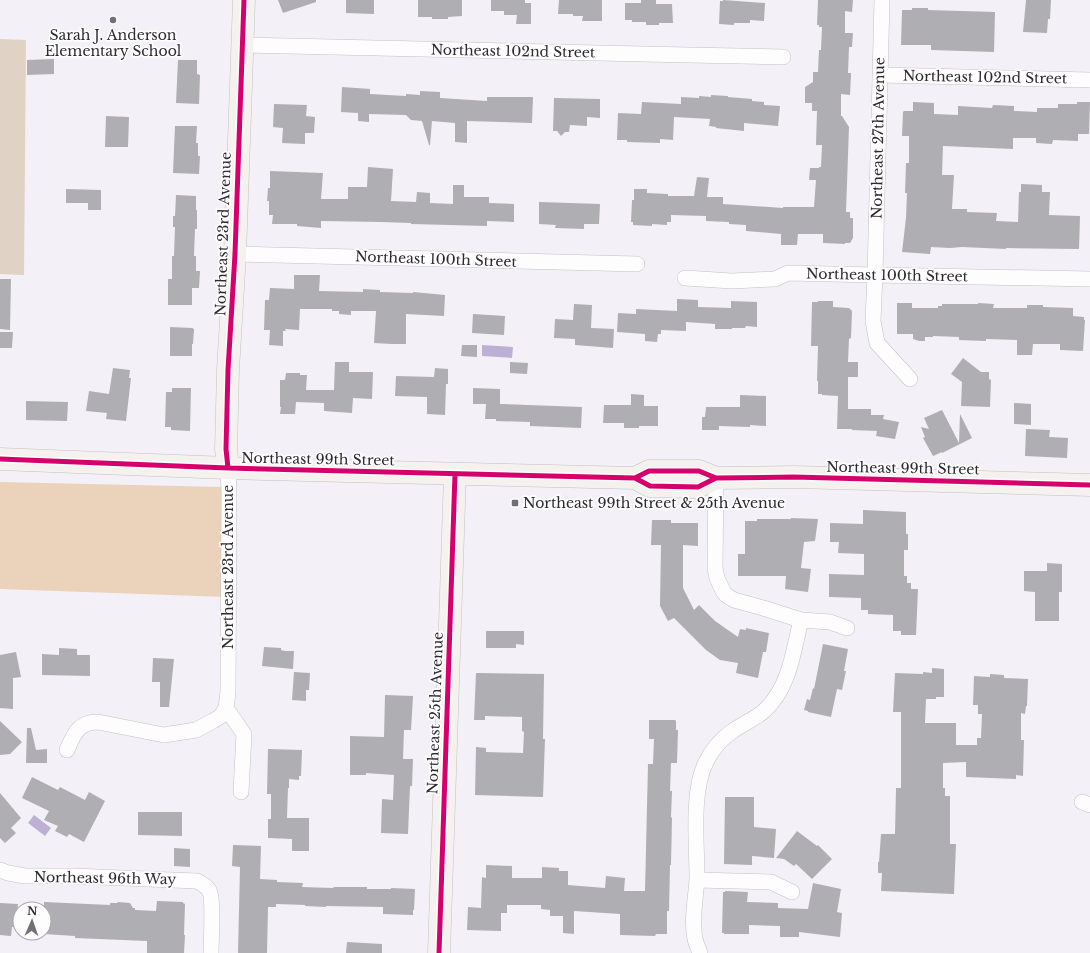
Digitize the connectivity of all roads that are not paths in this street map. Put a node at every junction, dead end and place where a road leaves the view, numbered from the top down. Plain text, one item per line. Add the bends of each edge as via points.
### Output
1 (244, 0) edge
2 (882, 0) edge
3 (242, 45) junction
4 (783, 57) dead end
5 (880, 75) junction
6 (1090, 80) edge
7 (234, 254) junction
8 (637, 264) dead end
9 (875, 275) junction
10 (685, 278) dead end
11 (1090, 279) edge
12 (910, 380) dead end
13 (0, 459) edge
14 (228, 468) junction
15 (455, 474) junction
16 (716, 478) junction
17 (1090, 485) edge
18 (801, 620) junction
19 (847, 628) dead end
20 (226, 708) junction
21 (67, 750) dead end
22 (241, 792) dead end
23 (0, 870) edge
24 (697, 880) junction
25 (792, 892) dead end
26 (211, 953) edge
27 (439, 953) edge
28 (700, 953) edge

1 - 3 main road, Northeast 23rd Avenue
2 - 5 street, Northeast 27th Avenue
3 - 4 street, Northeast 102nd Street
3 - 7 main road, Northeast 23rd Avenue
5 - 6 street, Northeast 102nd Street
5 - 9 street, Northeast 27th Avenue
7 - 8 street, Northeast 100th Street
7 - 14 main road, Northeast 23rd Avenue via 228,370
9 - 10 street, Northeast 100th Street via 788,273 775,279 732,281
9 - 11 street, Northeast 100th Street
9 - 12 street, Northeast 27th Avenue via 873,321 877,343
13 - 14 main road, Northeast 99th Street
14 - 15 main road, Northeast 99th Street
14 - 20 street, Northeast 23rd Avenue
15 - 16 main road, Northeast 99th Street via 636,478 650,486 698,487
15 - 27 main road, Northeast 25th Avenue
16 - 17 main road, Northeast 99th Street via 794,477
16 - 18 street via 715,568 723,591 734,600
18 - 19 street via 830,622
18 - 24 street via 790,668 784,685 774,701 763,712 731,732 717,745 706,761 700,778 696,805
20 - 21 street via 221,716 196,730 164,735 90,722 76,730
20 - 22 street via 244,734
23 - 26 street, Northeast 96th Way via 25,876 197,880 209,891 212,900
24 - 25 street via 771,882
24 - 28 street via 694,915 695,938

